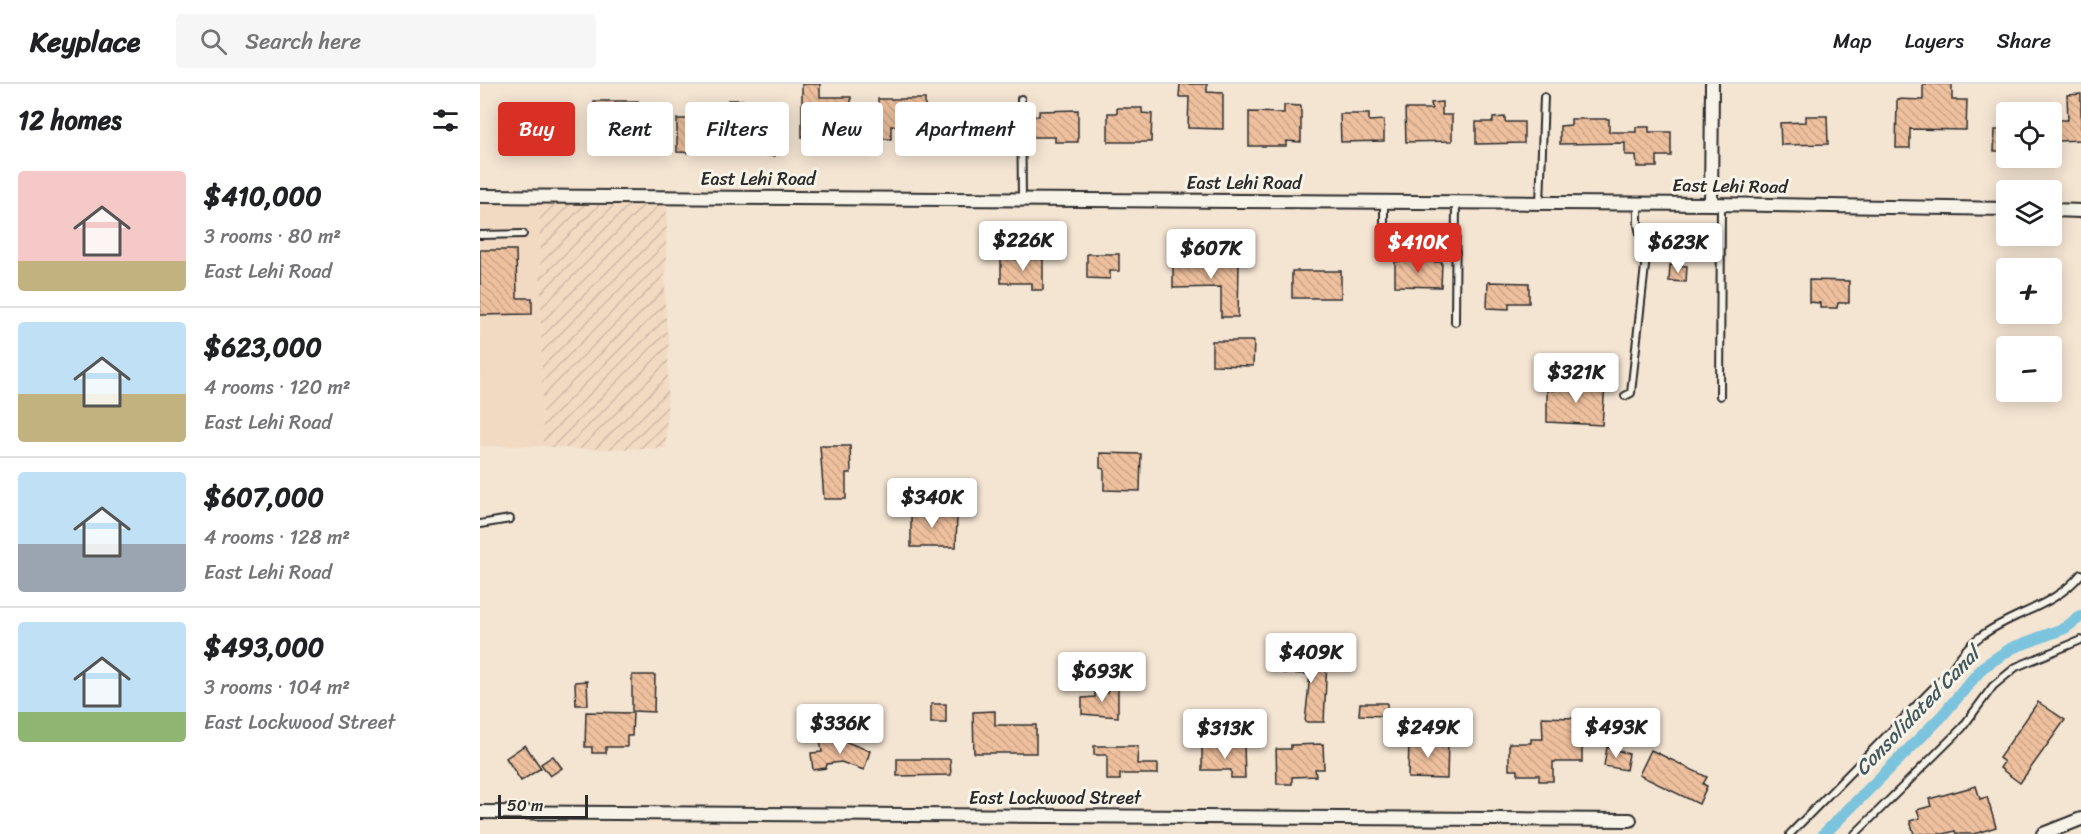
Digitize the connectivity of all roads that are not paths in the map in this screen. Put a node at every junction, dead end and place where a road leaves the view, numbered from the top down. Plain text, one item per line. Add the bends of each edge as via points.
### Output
1 (1712, 84) edge
2 (1544, 97) dead end
3 (1021, 99) dead end
4 (480, 196) edge
5 (1022, 199) junction
6 (1384, 202) junction
7 (1456, 202) junction
8 (1540, 203) junction
9 (1638, 203) junction
10 (1716, 204) junction
11 (1996, 209) edge
12 (2062, 210) edge
13 (2081, 211) edge
14 (523, 234) dead end
15 (480, 235) edge
16 (1456, 253) junction
17 (1455, 322) dead end
18 (1624, 396) dead end
19 (1720, 396) dead end
20 (510, 519) dead end
21 (480, 524) edge
22 (2081, 574) edge
23 (2081, 640) edge
24 (480, 812) edge
25 (2081, 819) edge
26 (1630, 820) dead end
27 (1790, 834) edge
28 (1855, 834) edge
29 (2043, 834) edge

1 - 10 street
2 - 8 lane
3 - 5 lane
4 - 5 street, East Lehi Road
5 - 6 street, East Lehi Road
6 - 7 street, East Lehi Road
6 - 16 lane via 1387,250
7 - 8 street, East Lehi Road
7 - 16 lane
8 - 9 street, East Lehi Road
9 - 10 street, East Lehi Road
9 - 18 lane via 1638,225 1646,257 1631,393
10 - 11 street, East Lehi Road
10 - 19 lane
12 - 13 street
14 - 15 lane
16 - 17 lane
20 - 21 lane
22 - 27 lane via 2067,591 1981,636
23 - 28 lane via 2025,662 1992,686 1962,728
24 - 26 street, East Lockwood Street
25 - 29 street

